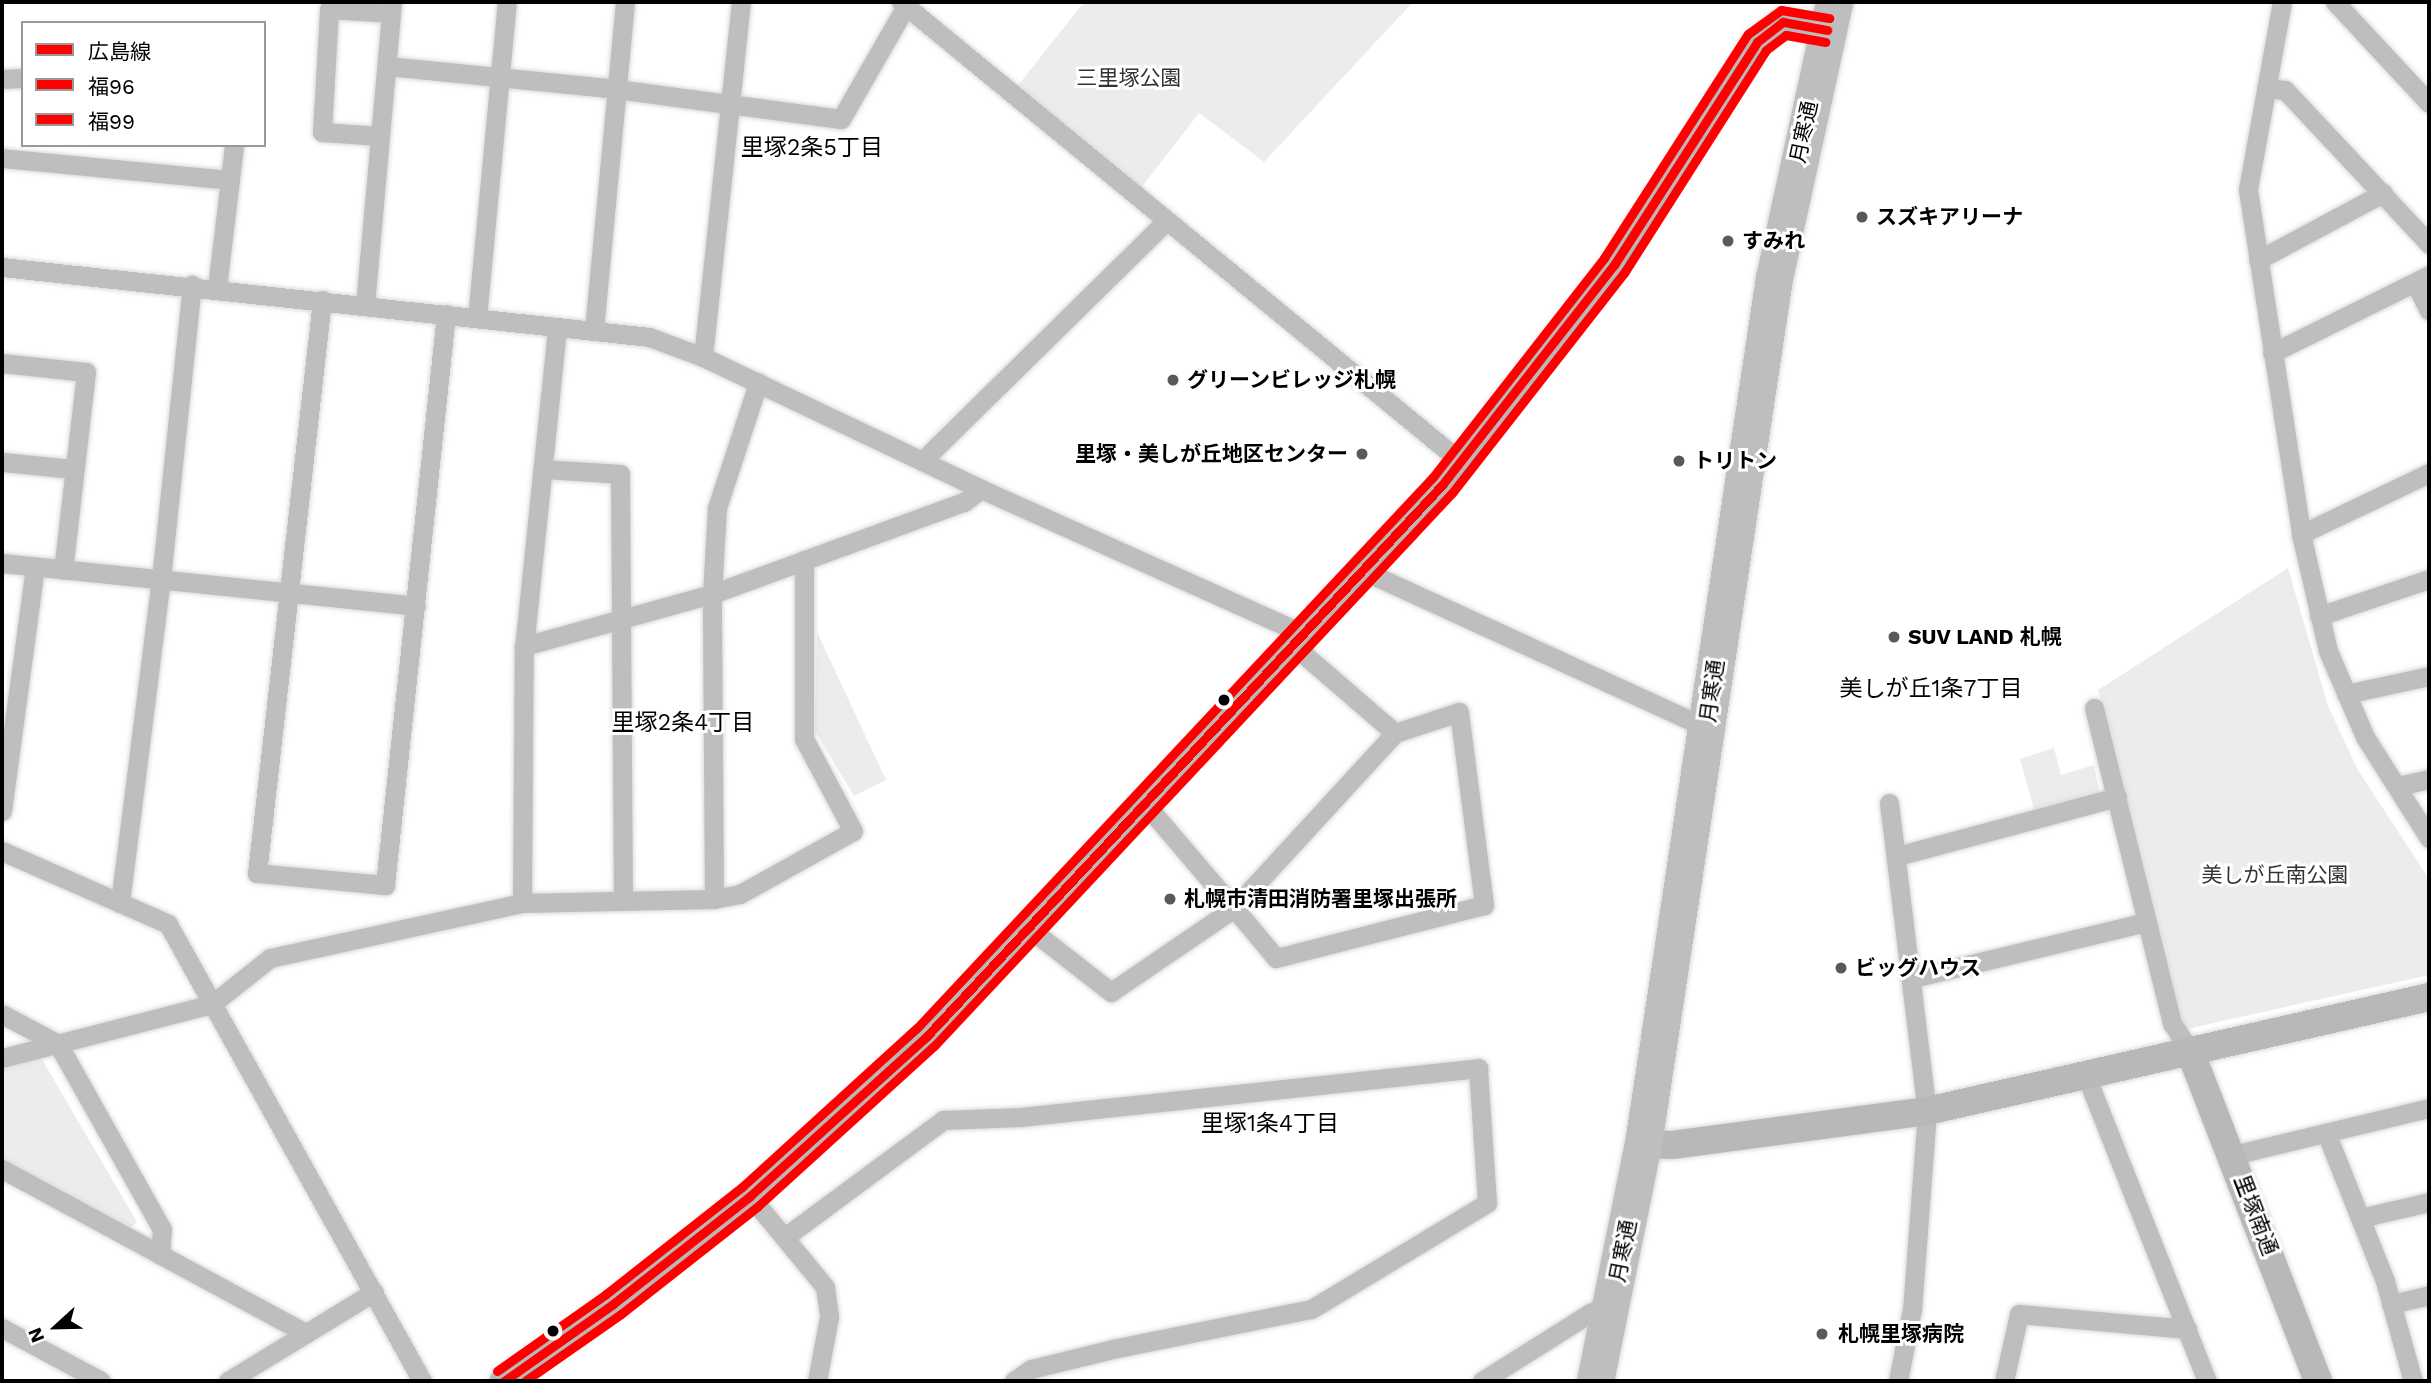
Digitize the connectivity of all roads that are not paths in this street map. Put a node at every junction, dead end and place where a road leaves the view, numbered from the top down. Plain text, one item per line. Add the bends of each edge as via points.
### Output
1 (507, 2) edge
2 (625, 2) edge
3 (741, 2) edge
4 (2282, 2) edge
5 (2335, 2) edge
6 (903, 4) edge
7 (391, 7) edge
8 (1830, 16) edge
9 (387, 66) junction
10 (500, 77) junction
11 (21, 78) edge
12 (2, 79) edge
13 (2266, 88) junction
14 (616, 89) junction
15 (730, 103) junction
16 (2429, 103) edge
17 (380, 136) junction
18 (234, 147) edge
19 (2, 158) edge
20 (230, 180) junction
21 (2383, 193) junction
22 (1166, 221) junction
23 (2429, 244) edge
24 (2258, 260) junction
25 (2, 267) edge
26 (2422, 279) edge
27 (192, 285) junction
28 (217, 288) junction
29 (322, 300) junction
30 (365, 305) junction
31 (2429, 311) edge
32 (446, 314) junction
33 (477, 318) junction
34 (557, 329) junction
35 (594, 330) junction
36 (2272, 353) junction
37 (703, 357) junction
38 (2, 363) edge
39 (758, 383) junction
40 (922, 461) junction
41 (1460, 461) junction
42 (2, 462) edge
43 (74, 469) junction
44 (543, 469) junction
45 (2429, 473) edge
46 (981, 489) junction
47 (2301, 534) junction
48 (804, 560) junction
49 (2, 563) edge
50 (35, 566) junction
51 (63, 570) junction
52 (1362, 570) junction
53 (161, 579) junction
54 (2429, 579) edge
55 (290, 591) junction
56 (712, 594) junction
57 (416, 606) junction
58 (2319, 615) junction
59 (620, 619) junction
60 (1298, 639) junction
61 (524, 646) junction
62 (2429, 676) edge
63 (2346, 694) junction
64 (2094, 708) dead end
65 (1707, 728) junction
66 (1395, 733) junction
67 (2429, 779) edge
68 (2396, 786) junction
69 (2117, 797) junction
70 (1889, 803) dead end
71 (1146, 805) junction
72 (2, 811) edge
73 (2429, 838) edge
74 (2, 850) edge
75 (1897, 856) junction
76 (714, 899) junction
77 (623, 901) junction
78 (120, 903) junction
79 (522, 903) junction
80 (1234, 908) junction
81 (2146, 922) junction
82 (1030, 929) junction
83 (1913, 978) junction
84 (2429, 997) edge
85 (212, 1004) junction
86 (2, 1014) edge
87 (58, 1044) junction
88 (2190, 1051) junction
89 (2, 1058) edge
90 (2085, 1073) junction
91 (2429, 1108) edge
92 (1927, 1111) junction
93 (2326, 1135) junction
94 (1643, 1144) junction
95 (2233, 1155) junction
96 (2, 1169) edge
97 (750, 1196) junction
98 (2429, 1202) edge
99 (2360, 1218) junction
100 (785, 1237) junction
101 (160, 1255) junction
102 (374, 1292) junction
103 (2429, 1295) edge
104 (1612, 1304) junction
105 (2391, 1304) junction
106 (2, 1328) edge
107 (2188, 1329) junction
108 (304, 1332) junction
109 (101, 1381) edge
110 (228, 1381) edge
111 (422, 1381) edge
112 (504, 1381) edge
113 (817, 1381) edge
114 (1014, 1381) edge
115 (1482, 1381) edge
116 (1595, 1381) edge
117 (1898, 1381) edge
118 (2004, 1381) edge
119 (2207, 1381) edge
120 (2318, 1381) edge
121 (2413, 1381) edge

1 - 10 street
2 - 14 street
3 - 15 street
4 - 13 street
5 - 16 street
6 - 15 street via 841,119
6 - 22 street
7 - 9 street
7 - 17 street via 329,9 322,132
8 - 41 street via 1783,22 1757,42 1614,265
8 - 65 highway, 月寒通 via 1774,278
9 - 10 street
9 - 17 street
10 - 14 street
10 - 33 street
11 - 12 street
13 - 21 street via 2285,90
13 - 24 street via 2248,190
14 - 15 street
14 - 35 street
15 - 37 street
17 - 30 street
18 - 20 street
19 - 20 street
20 - 28 street
21 - 23 street
21 - 24 street
22 - 40 street
22 - 41 street
24 - 36 street
25 - 27 street
26 - 31 street
26 - 36 street
27 - 28 street
27 - 53 street
28 - 29 street
29 - 30 street
29 - 55 street
30 - 32 street
32 - 33 street
32 - 57 street
33 - 34 street
34 - 35 street
34 - 44 street
35 - 37 street via 649,337
36 - 47 street
37 - 39 street
38 - 43 street via 86,372
39 - 40 street
39 - 56 street via 717,508
40 - 46 street
41 - 52 street
42 - 43 street
43 - 51 street
44 - 59 street via 620,474
44 - 61 street
45 - 47 street
46 - 48 street via 964,502
46 - 60 street
47 - 58 street
48 - 56 street
48 - 76 street via 804,739 853,831 740,894
49 - 50 street
50 - 51 street
50 - 72 street
51 - 53 street
52 - 60 street
52 - 65 street
53 - 55 street
53 - 78 street
54 - 58 street
55 - 57 street
55 - 57 street via 257,873 385,885
56 - 59 street
56 - 76 street
58 - 63 street
59 - 61 street
59 - 77 street
60 - 66 street
60 - 71 street
61 - 79 street
62 - 63 street
63 - 68 street via 2365,737
64 - 69 street
65 - 94 highway, 月寒通
66 - 80 street
66 - 80 street via 1459,712 1484,905 1276,958
67 - 68 street
68 - 73 street
69 - 75 street
69 - 81 street
70 - 75 street
71 - 80 street
71 - 82 street
74 - 78 street
75 - 83 street
76 - 77 street
77 - 79 street
78 - 85 street via 167,924
79 - 85 street via 270,958
80 - 82 street via 1111,992
81 - 83 street
81 - 88 street via 2172,1023
82 - 97 street via 869,1091
83 - 92 street
84 - 88 street
85 - 87 street
85 - 102 street
86 - 87 street
87 - 89 street
87 - 101 street via 162,1229
88 - 90 street
88 - 95 street, 里塚南通
90 - 92 street
90 - 107 street
91 - 93 street
92 - 94 street
92 - 117 street via 1912,1309
93 - 95 street
93 - 99 street
94 - 104 highway, 月寒通
95 - 120 street, 里塚南通
96 - 101 street
97 - 100 street
97 - 112 street via 613,1304
98 - 99 street
99 - 105 street
100 - 113 street via 825,1287 829,1317
100 - 114 street via 943,1120 1021,1117 1478,1068 1487,1203 1311,1309 1112,1349 1031,1369
101 - 108 street
102 - 108 street
102 - 111 street
103 - 105 street
104 - 115 street
104 - 116 highway, 月寒通
105 - 121 street
106 - 109 street
107 - 118 street via 2019,1314
107 - 119 street
108 - 110 street

